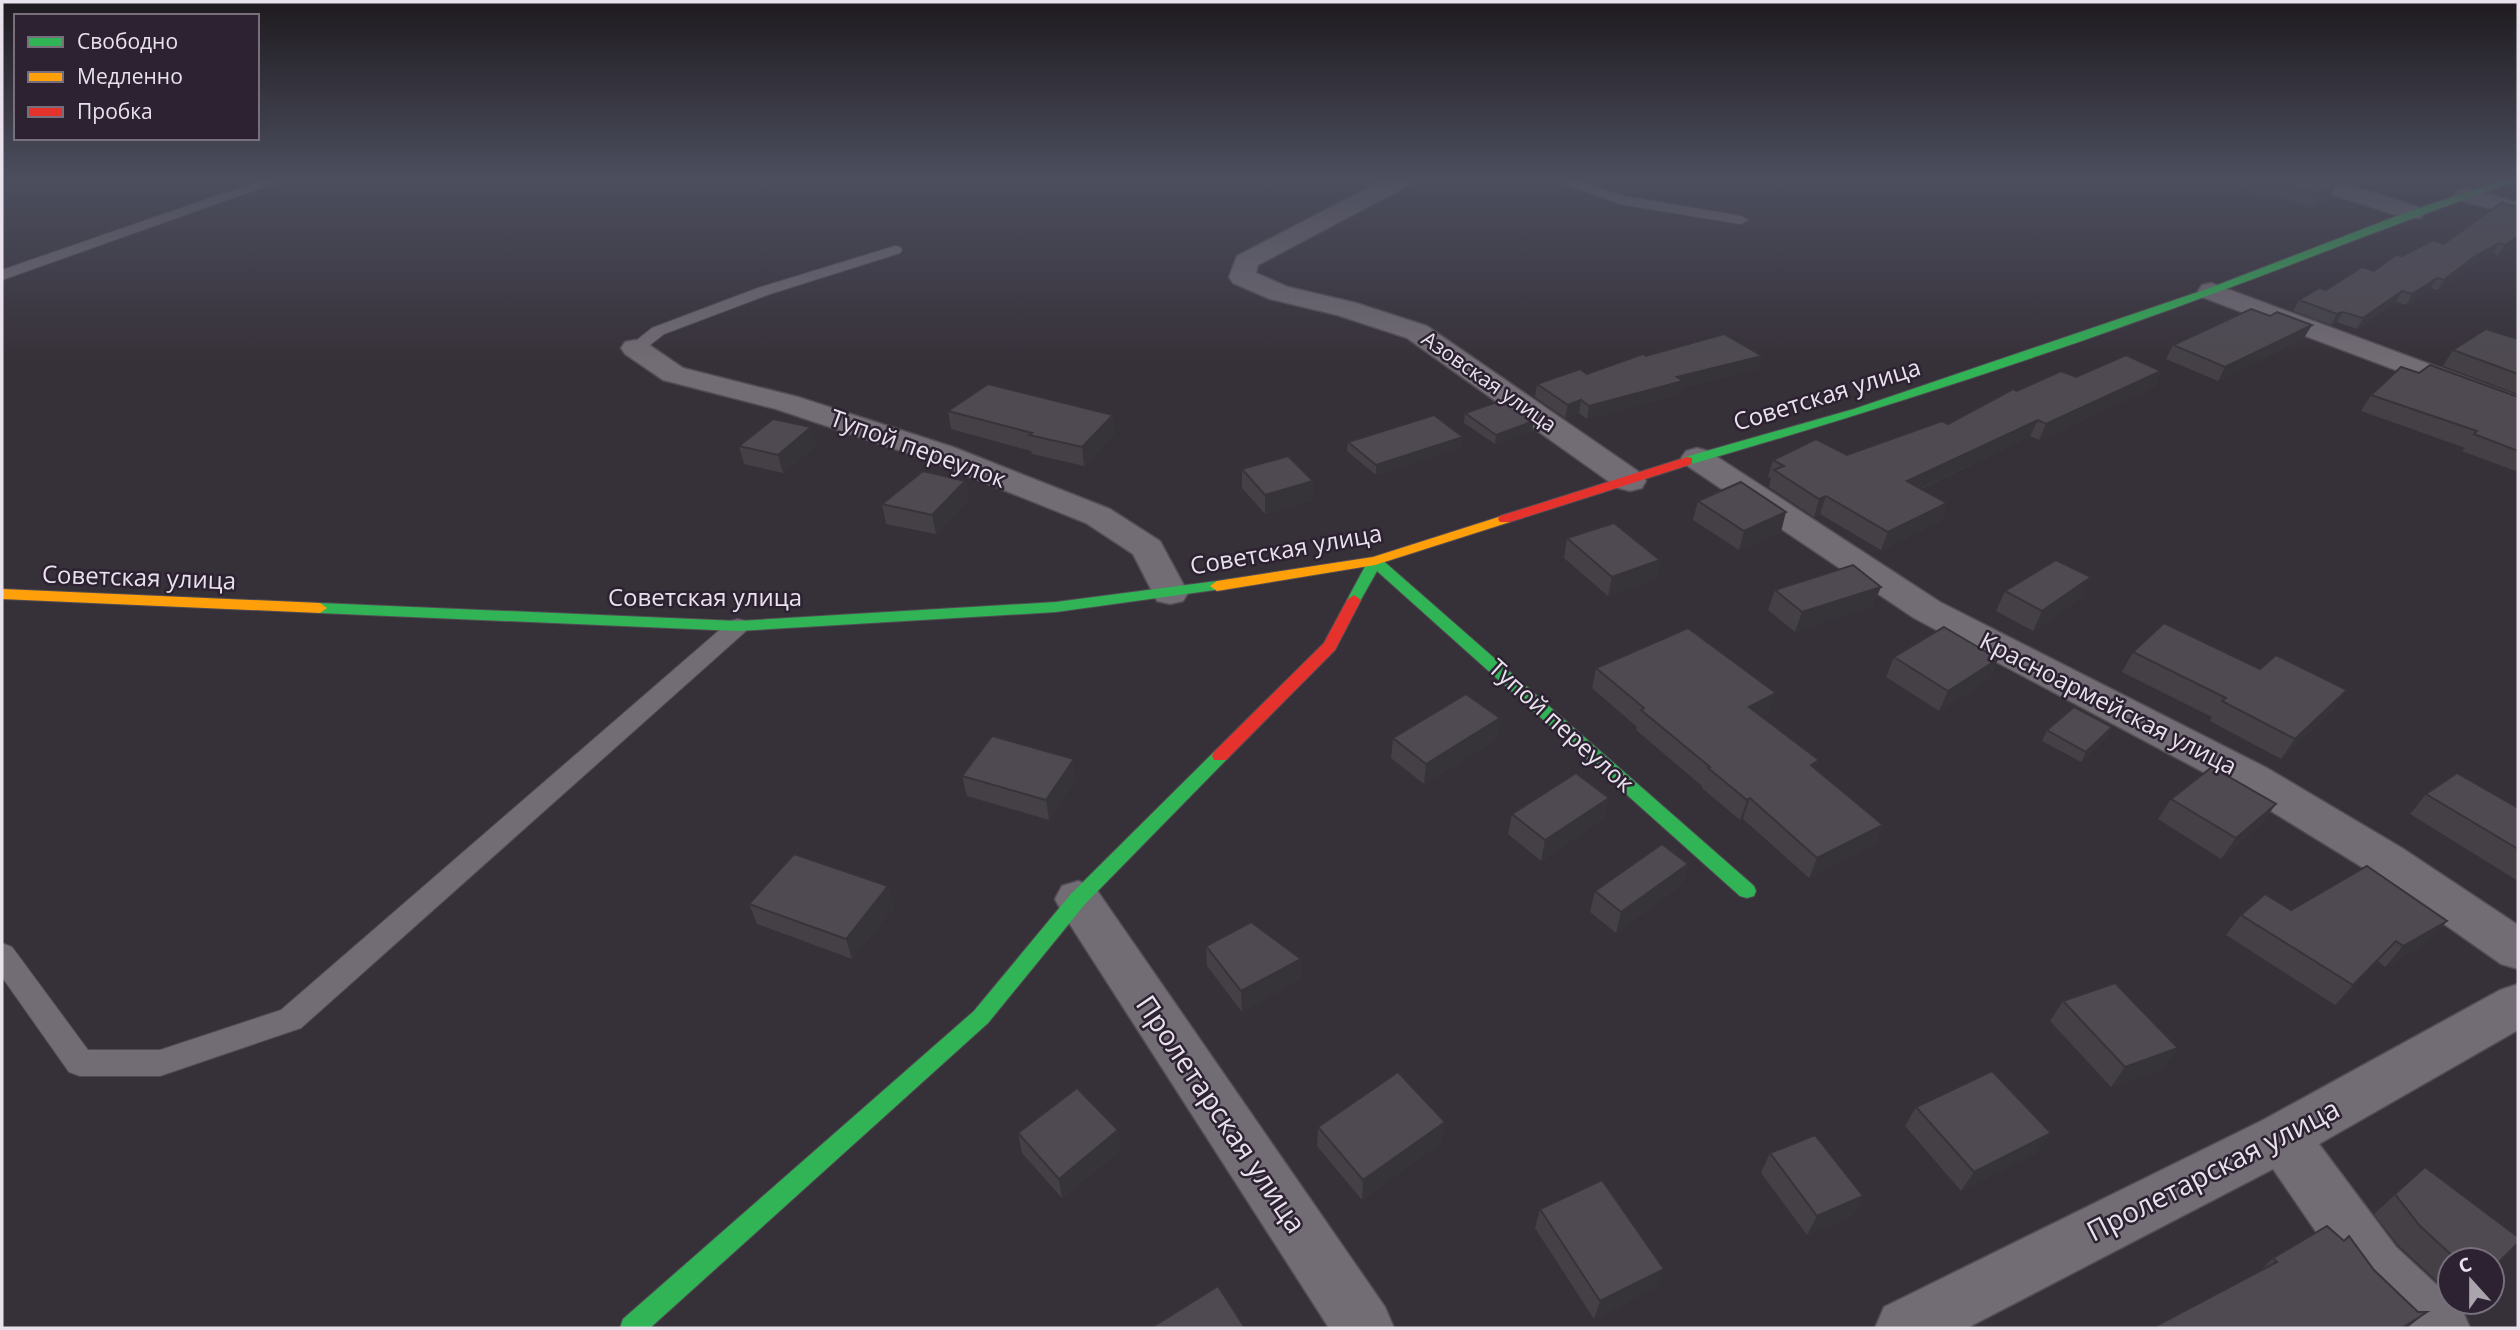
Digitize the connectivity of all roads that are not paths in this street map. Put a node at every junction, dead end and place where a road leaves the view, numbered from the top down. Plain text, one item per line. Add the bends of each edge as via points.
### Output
1 (103, 240) edge
2 (1286, 240) edge
3 (2342, 240) edge
4 (895, 250) dead end
5 (2, 275) edge
6 (2211, 290) junction
7 (635, 348) joint
8 (2518, 407) edge
9 (1698, 458) junction
10 (1630, 481) junction
11 (1375, 561) junction
12 (1171, 593) junction
13 (2, 594) edge
14 (738, 626) junction
15 (1747, 891) dead end
16 (1078, 899) junction
17 (2518, 950) edge
18 (2, 955) edge
19 (2518, 1005) edge
20 (2282, 1137) junction
21 (632, 1328) edge
22 (1364, 1328) edge
23 (1905, 1328) edge
24 (2440, 1328) edge

1 - 5 lane
2 - 10 street, Азовская улица via 1246,261 1242,277 1279,293 1417,332
3 - 6 street, Советская улица
4 - 7 lane via 764,291 658,331
6 - 8 street
6 - 9 street, Советская улица via 1858,412
7 - 12 street, Тупой переулок via 673,374 787,403 929,450 1098,516 1149,548
9 - 10 street, Советская улица
9 - 17 street, Красноармейская улица via 1927,610 2252,779 2386,860
10 - 11 street, Советская улица
11 - 12 street, Советская улица
11 - 15 street, Тупой переулок
11 - 16 street via 1330,646
12 - 14 street, Советская улица via 1056,607
13 - 14 street, Советская улица
14 - 18 lane via 291,1019 160,1063 80,1063
16 - 21 street via 981,1017
16 - 22 street, Пролетарская улица
19 - 20 street, Пролетарская улица
20 - 23 street, Пролетарская улица
20 - 24 street via 2375,1267

